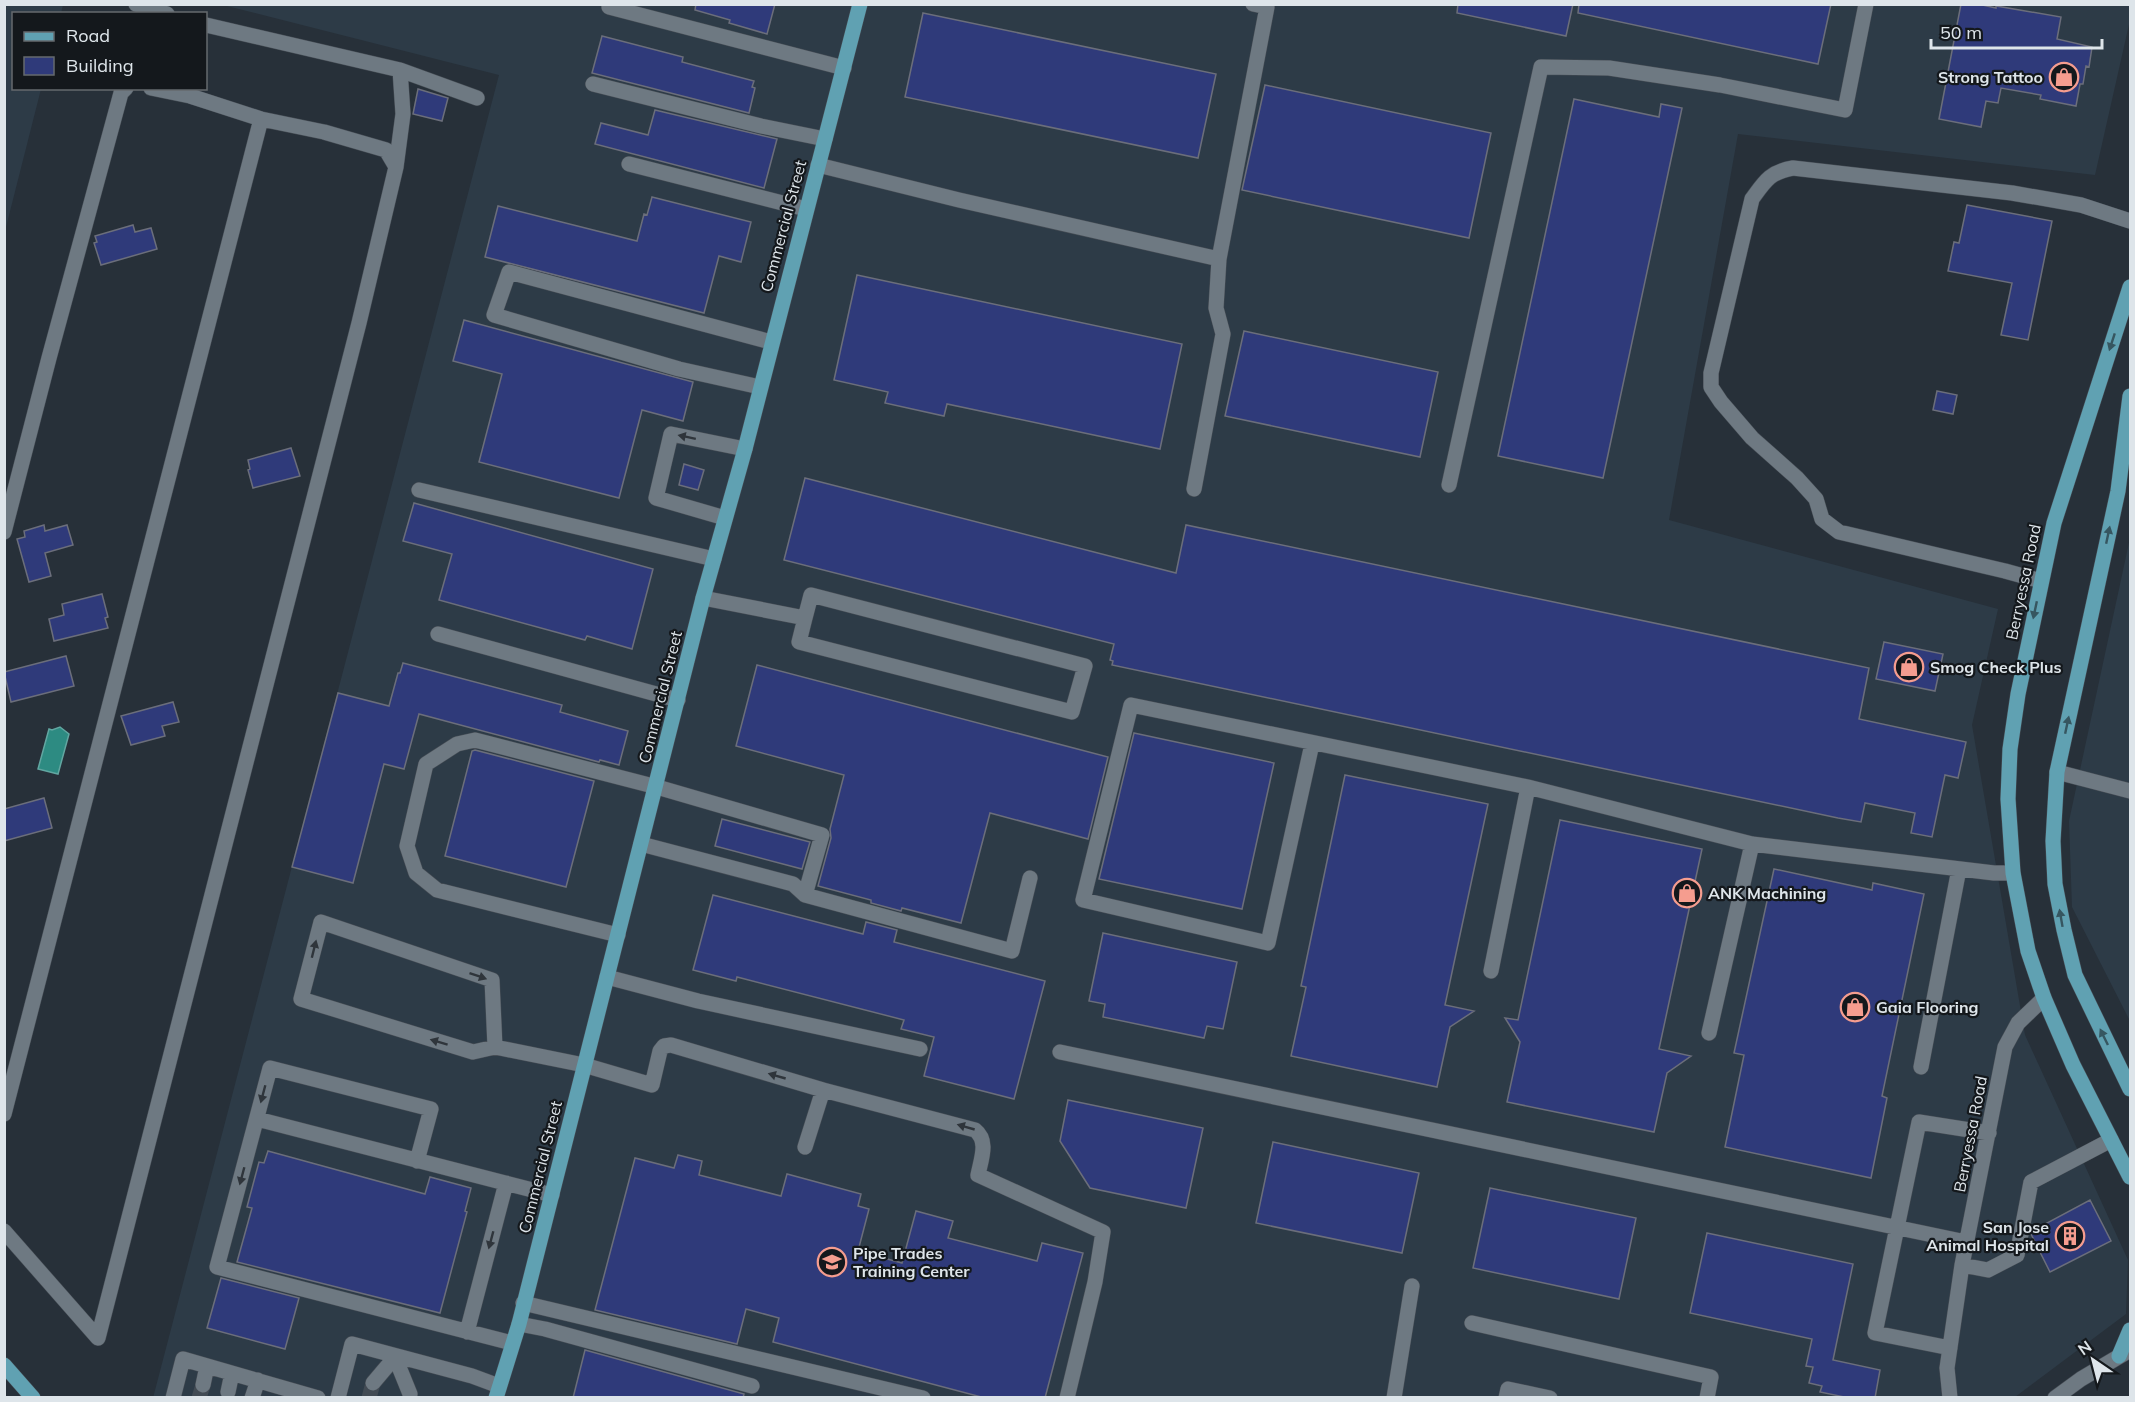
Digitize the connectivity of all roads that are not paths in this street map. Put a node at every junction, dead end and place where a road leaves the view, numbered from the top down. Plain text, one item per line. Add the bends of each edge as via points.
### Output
1 (136, 4) edge
2 (860, 4) edge
3 (1254, 4) edge
4 (1866, 4) edge
5 (609, 8) dead end
6 (162, 12) edge
7 (207, 24) edge
8 (844, 68) junction
9 (400, 70) junction
10 (593, 84) dead end
11 (124, 90) edge
12 (161, 90) edge
13 (477, 98) dead end
14 (261, 119) junction
15 (825, 139) junction
16 (629, 164) dead end
17 (818, 165) junction
18 (396, 167) junction
19 (806, 208) junction
20 (2130, 221) edge
21 (1219, 259) junction
22 (2130, 287) edge
23 (771, 342) junction
24 (760, 387) junction
25 (2130, 396) edge
26 (745, 449) junction
27 (1449, 485) dead end
28 (1194, 489) dead end
29 (419, 490) dead end
30 (725, 518) junction
31 (4, 532) edge
32 (714, 559) junction
33 (2042, 581) junction
34 (703, 598) junction
35 (805, 618) junction
36 (438, 634) dead end
37 (678, 700) junction
38 (1312, 744) junction
39 (2057, 772) junction
40 (657, 787) junction
41 (1528, 787) junction
42 (2130, 791) edge
43 (641, 844) junction
44 (1752, 844) junction
45 (1959, 869) junction
46 (2013, 873) junction
47 (1030, 878) dead end
48 (805, 895) junction
49 (618, 935) junction
50 (1491, 971) dead end
51 (607, 977) junction
52 (2044, 998) junction
53 (1709, 1033) dead end
54 (495, 1047) junction
55 (920, 1049) dead end
56 (1060, 1052) dead end
57 (584, 1065) junction
58 (1921, 1067) dead end
59 (2130, 1089) edge
60 (823, 1090) junction
61 (4, 1114) edge
62 (256, 1119) junction
63 (1989, 1133) junction
64 (2111, 1140) junction
65 (805, 1147) dead end
66 (417, 1161) junction
67 (2130, 1177) edge
68 (506, 1183) junction
69 (552, 1195) junction
70 (1897, 1227) junction
71 (4, 1231) edge
72 (1966, 1242) junction
73 (1962, 1265) junction
74 (1412, 1286) dead end
75 (524, 1303) junction
76 (1472, 1323) dead end
77 (519, 1324) junction
78 (2130, 1330) edge
79 (467, 1332) junction
80 (512, 1343) junction
81 (1950, 1348) junction
82 (2125, 1353) edge
83 (395, 1357) junction
84 (4, 1365) edge
85 (207, 1366) junction
86 (232, 1373) junction
87 (258, 1380) junction
88 (373, 1383) tunnel mouth
89 (203, 1385) tunnel mouth
90 (752, 1386) dead end
91 (228, 1392) dead end
92 (280, 1392) edge
93 (497, 1392) edge
94 (1507, 1393) edge
95 (410, 1394) dead end
96 (302, 1395) edge
97 (33, 1398) edge
98 (173, 1398) edge
99 (252, 1398) edge
100 (318, 1398) edge
101 (338, 1398) edge
102 (923, 1398) edge
103 (1067, 1398) edge
104 (1394, 1398) edge
105 (1550, 1398) edge
106 (1707, 1398) edge
107 (1950, 1398) edge
108 (2055, 1398) edge

1 - 6 street
2 - 8 main road, Commercial Street
3 - 21 street via 1267,8
4 - 27 street via 1845,110 1620,70 1540,67
5 - 8 street
7 - 9 street
8 - 15 main road, Commercial Street
9 - 13 street
9 - 18 street via 403,114
10 - 15 street
11 - 31 street via 97,176
12 - 14 street
14 - 18 street via 386,150
14 - 61 street
15 - 17 main road, Commercial Street
16 - 19 street
17 - 19 main road, Commercial Street
17 - 21 street
18 - 71 street via 98,1338
19 - 23 main road, Commercial Street
20 - 33 street via 2081,205 2012,193 1793,168 1778,171 1752,199 1711,373 1711,387 1721,402 1752,438 1810,492 1822,519 1839,532
21 - 28 street via 1216,308 1223,334
22 -> 33 main road, Berryessa Road via 2054,523
23 - 24 main road, Commercial Street
23 - 24 street via 509,272 494,315 679,369
24 - 26 main road, Commercial Street
39 -> 25 main road via 2118,490
26 - 30 main road, Commercial Street
26 -> 30 street via 671,434 656,498
29 - 32 street
30 - 32 main road, Commercial Street
32 - 34 main road, Commercial Street
33 -> 46 main road, Berryessa Road via 2010,749 2008,799
34 - 35 street
34 - 37 main road, Commercial Street
35 - 35 street via 799,642 1072,712 1085,666 811,595
36 - 37 street
37 - 40 main road, Commercial Street
38 - 38 street via 1268,943 1083,900 1131,705
38 - 41 street
39 - 42 street
59 -> 39 main road via 2075,975 2064,930 2053,852
40 - 43 main road, Commercial Street
40 - 48 street via 822,835
40 - 49 street via 475,740 457,744 426,764 407,846 416,873 437,890
41 - 44 street
41 - 50 street
43 - 48 street via 792,884
43 - 49 main road, Commercial Street
44 - 45 street
44 - 53 street
45 - 46 street
45 - 58 street
46 - 52 main road, Berryessa Road via 2028,951
47 - 48 street via 1012,951
49 - 51 main road, Commercial Street
51 - 55 street
51 - 57 main road, Commercial Street
52 - 63 street, Berryessa Road via 2018,1023 2005,1047
52 - 64 main road, Berryessa Road
54 -> 54 street via 473,1052 301,999 321,922 492,980
54 - 57 street
56 - 70 street
60 -> 57 street via 671,1045 660,1051 652,1085
57 - 69 main road, Commercial Street
60 - 65 street
103 -> 60 street via 1103,1232 978,1175 984,1144 975,1130
62 - 66 street
66 -> 62 street via 431,1109 270,1068
62 -> 79 street via 218,1267
63 - 70 street via 1919,1122
63 - 72 street, Berryessa Road
64 - 67 main road, Berryessa Road
64 - 73 street via 2031,1182 2017,1256 1988,1270
66 - 68 street
68 - 69 street
68 -> 79 street
69 - 75 main road, Commercial Street
70 - 72 street
70 - 81 street via 1875,1333
72 - 73 street, Berryessa Road
73 - 81 street, Berryessa Road
74 - 104 street
75 - 77 main road, Commercial Street
75 - 102 street
76 - 106 street via 1711,1377
77 - 80 main road, Commercial Street
77 - 90 street
78 - 82 main road
79 - 80 street
80 - 93 main road, Commercial Street
81 - 107 street, Berryessa Road
82 - 108 street
83 - 88 street
83 - 93 street via 472,1376
83 - 95 street
83 - 101 street via 352,1344
84 - 97 main road
85 - 86 street
85 - 89 street
85 - 98 street via 183,1359
86 - 87 street
86 - 91 street
87 - 92 street
87 - 99 street
92 - 96 street
94 - 105 street
96 - 100 street

